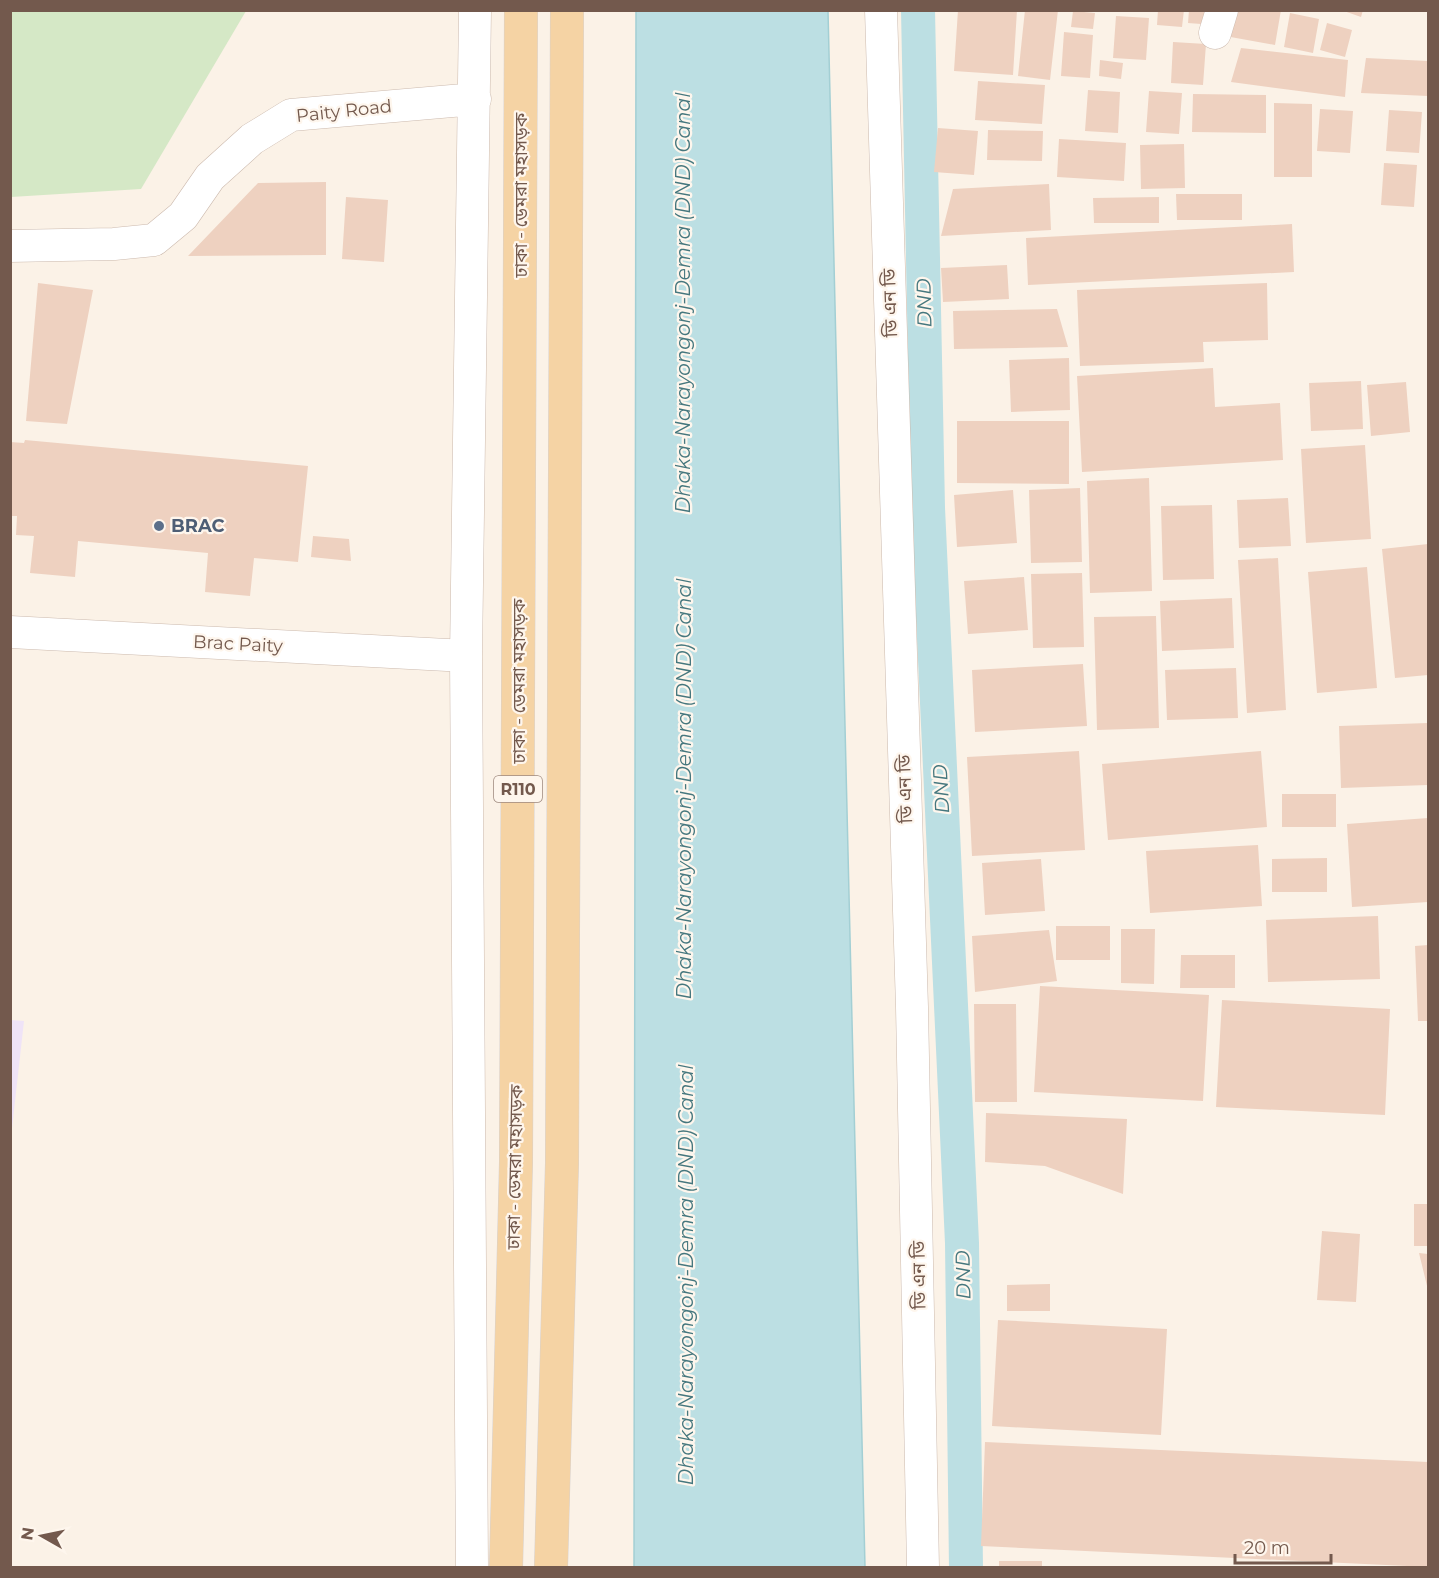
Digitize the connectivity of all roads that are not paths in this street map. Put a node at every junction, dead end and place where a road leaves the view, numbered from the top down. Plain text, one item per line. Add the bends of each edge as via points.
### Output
1 (475, 10) edge
2 (521, 10) edge
3 (567, 10) edge
4 (881, 10) edge
5 (475, 99) junction
6 (10, 246) edge
7 (10, 632) edge
8 (466, 656) junction
9 (472, 1568) edge
10 (506, 1568) edge
11 (552, 1568) edge
12 (923, 1568) edge

1 - 5 street
2 - 10 main road, ঢাকা - ডেমরা মহাসড়ক / R110 via 516,1150
3 - 11 main road, R110 via 562,1151
4 - 12 street, ডি এন ডি via 912,995
5 - 6 street, Paity Road via 291,115 252,139 210,177 183,216 154,240
5 - 8 street
7 - 8 street, Brac Paity
8 - 9 street

